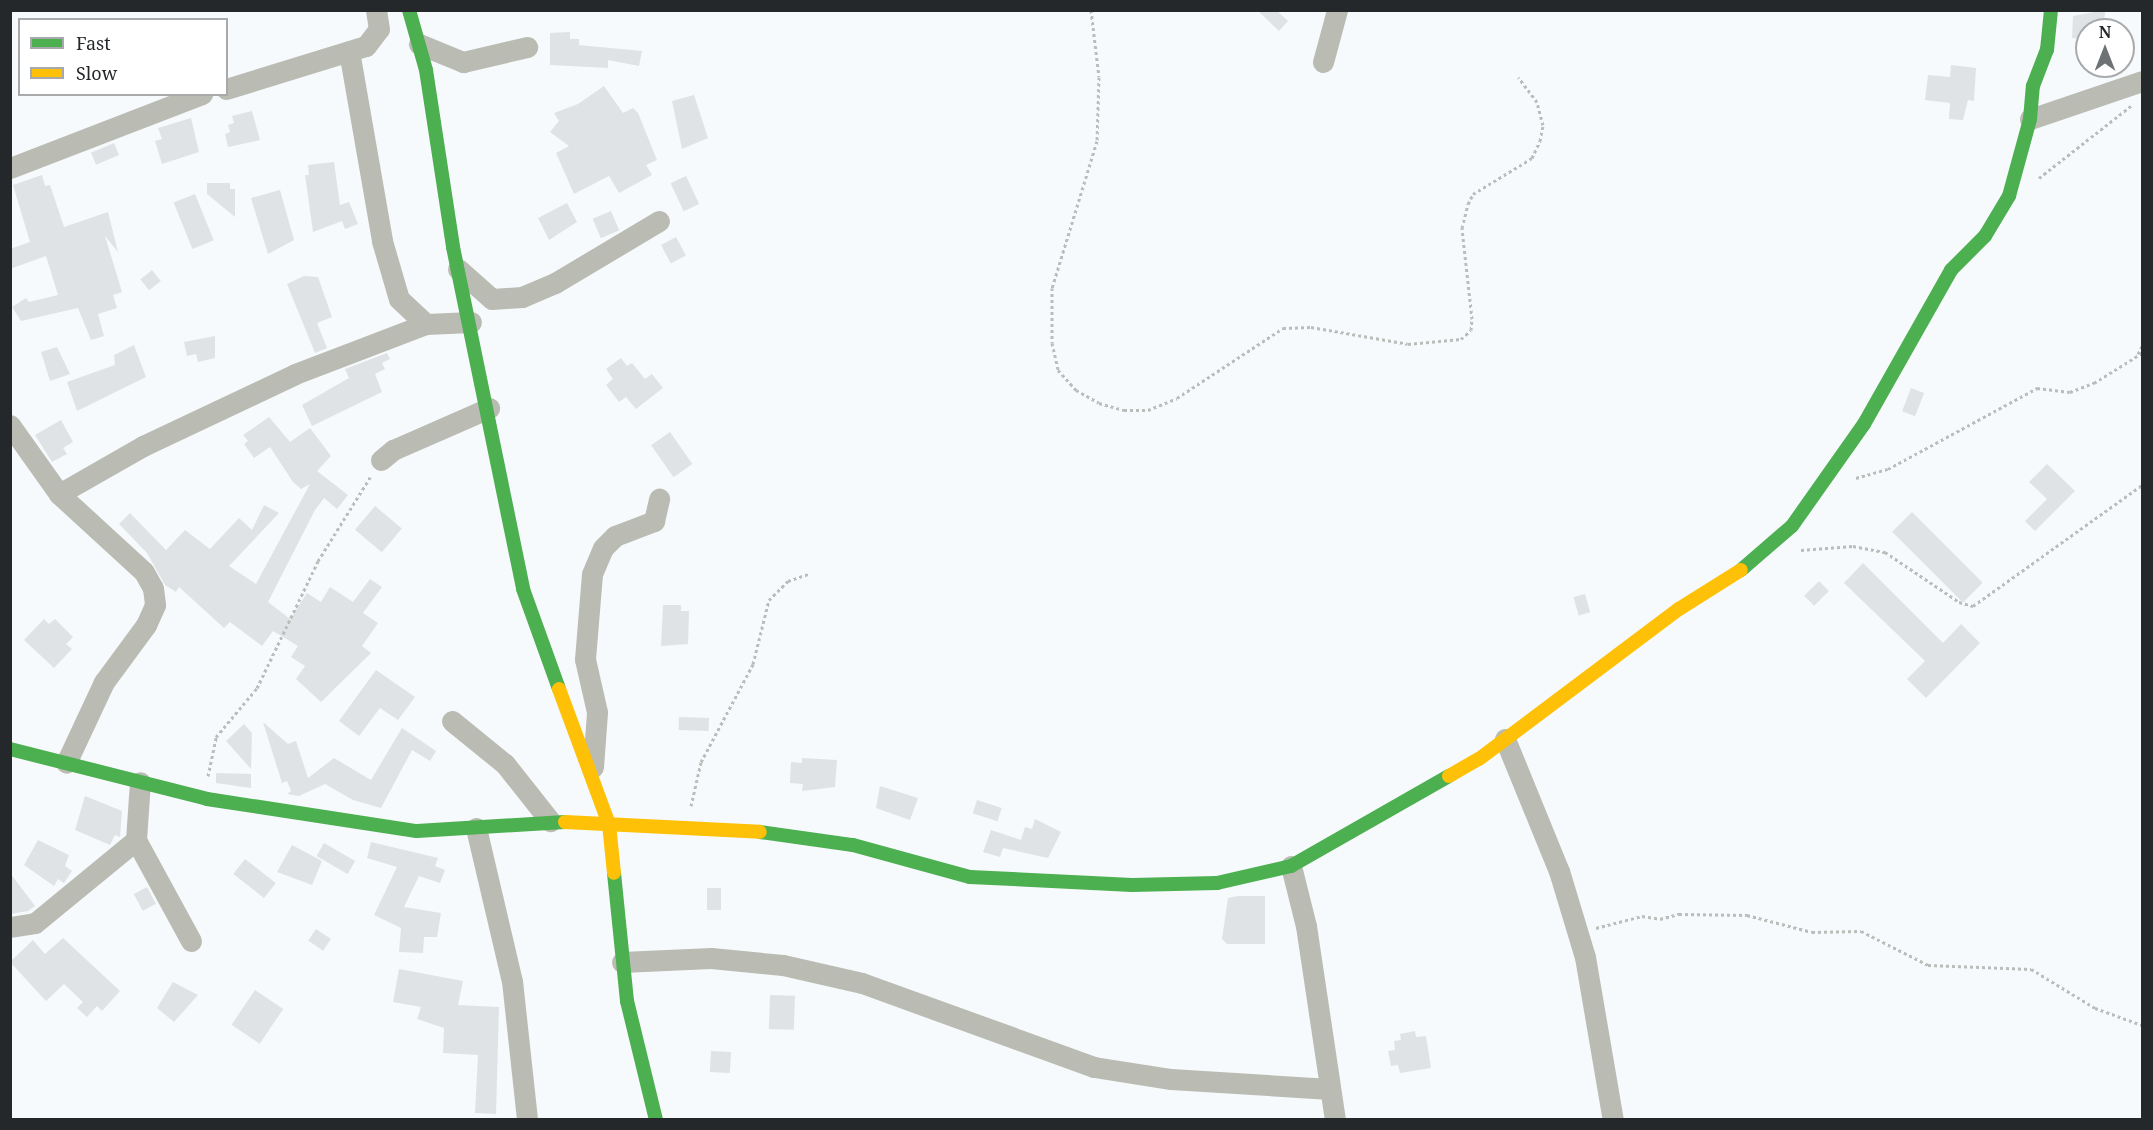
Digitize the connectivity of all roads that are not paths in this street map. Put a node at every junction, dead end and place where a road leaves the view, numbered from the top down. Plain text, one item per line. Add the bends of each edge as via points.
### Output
1 (376, 10) edge
2 (409, 10) edge
3 (1337, 10) edge
4 (2051, 10) edge
5 (419, 44) junction
6 (527, 47) dead end
7 (349, 51) junction
8 (1323, 62) dead end
9 (228, 87) edge
10 (2142, 89) edge
11 (197, 96) edge
12 (2030, 119) junction
13 (10, 168) edge
14 (659, 221) dead end
15 (458, 269) junction
16 (471, 322) junction
17 (426, 324) junction
18 (489, 408) junction
19 (10, 425) edge
20 (381, 460) road end
21 (92, 476) junction
22 (59, 494) junction
23 (659, 499) dead end
24 (79, 516) junction
25 (452, 721) dead end
26 (1505, 739) junction
27 (10, 749) edge
28 (66, 763) junction
29 (592, 771) junction
30 (140, 782) junction
31 (550, 821) junction
32 (609, 824) junction
33 (476, 828) junction
34 (136, 840) junction
35 (1291, 866) junction
36 (10, 927) edge
37 (191, 941) dead end
38 (622, 962) junction
39 (1330, 1089) junction
40 (527, 1119) edge
41 (656, 1119) edge
42 (1335, 1119) edge
43 (1613, 1119) edge

1 - 7 street via 376,37
2 - 5 street
3 - 8 street
4 - 12 street
5 - 6 street via 463,62
5 - 15 street
7 - 9 street
7 - 17 street via 391,279 410,313
10 - 12 street
11 - 13 street
12 - 26 street via 2009,196 1985,236 1951,270 1839,462 1792,525 1763,553 1679,609
14 - 15 street via 555,283 522,297 492,299
15 - 16 street
16 - 17 street
16 - 18 street
17 - 21 street via 295,374 143,446
18 - 20 street via 393,450
18 - 29 street via 523,589 545,660
19 - 22 street
21 - 22 street
21 - 24 street
22 - 24 street
23 - 29 street via 654,521 615,536 603,548 592,574 585,659 597,712
24 - 28 street via 144,572 153,588 155,605 104,682
25 - 31 street via 505,764
26 - 35 street
26 - 43 street via 1558,871 1576,929 1592,986
27 - 28 street
28 - 30 street
29 - 32 street
30 - 33 street via 207,799 417,831
30 - 34 street
31 - 32 street
31 - 33 street
32 - 35 street via 778,833 853,845 970,877 1132,885 1217,883
32 - 38 street
33 - 40 street via 512,981
34 - 36 street via 35,923
34 - 37 street
35 - 39 street via 1306,926
38 - 39 street via 711,958 783,965 862,983 1094,1067 1171,1079
38 - 41 street
39 - 42 street

